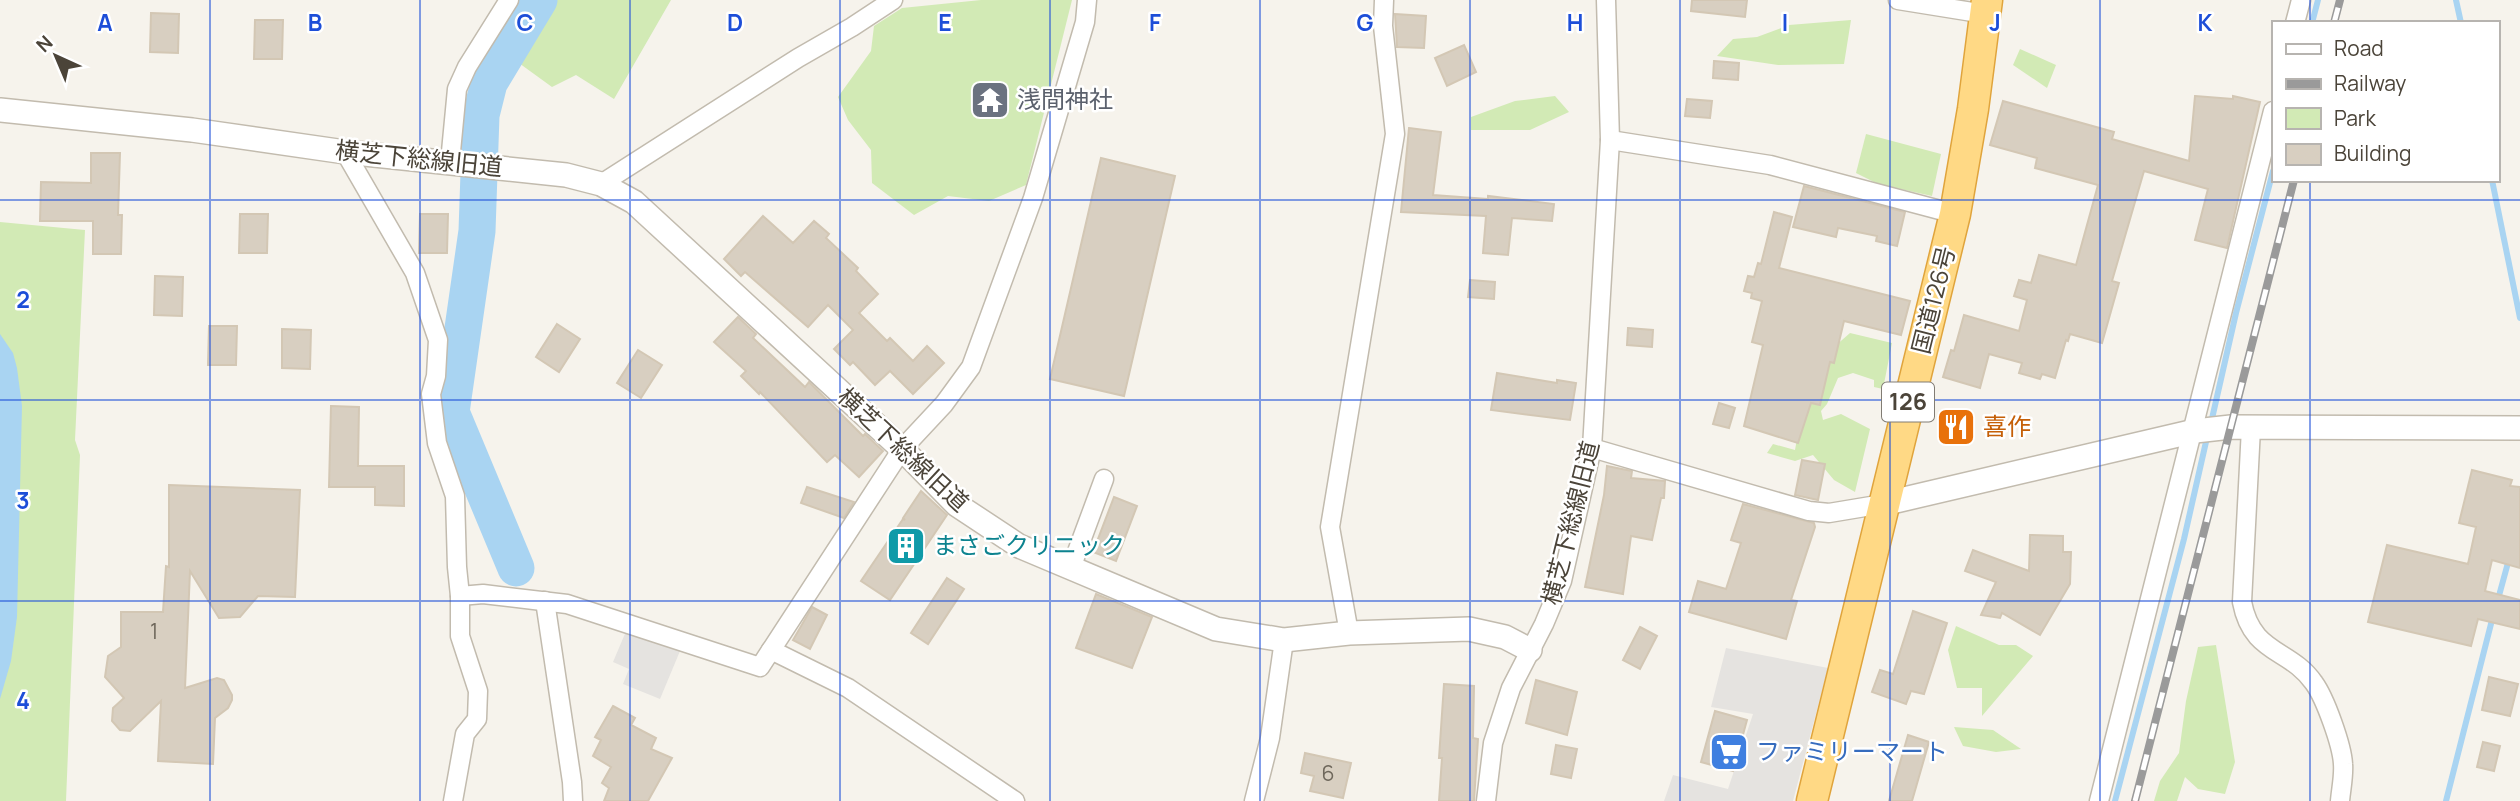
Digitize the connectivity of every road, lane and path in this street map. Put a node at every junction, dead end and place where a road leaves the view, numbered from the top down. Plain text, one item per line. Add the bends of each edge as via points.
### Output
1 (509, 0) edge
2 (893, 0) edge
3 (1087, 0) edge
4 (1384, 0) edge
5 (1606, 0) edge
6 (1898, 0) edge
7 (2301, 0) edge
8 (1986, 7) edge
9 (2296, 21) edge
10 (0, 110) edge
11 (2272, 115) edge
12 (1611, 140) junction
13 (345, 152) junction
14 (450, 162) junction
15 (601, 184) junction
16 (1955, 214) junction
17 (2251, 428) junction
18 (2520, 428) edge
19 (2193, 432) junction
20 (1592, 448) junction
21 (902, 449) junction
22 (1104, 479) dead end
23 (1883, 504) junction
24 (1071, 568) junction
25 (460, 596) junction
26 (545, 601) junction
27 (1349, 633) junction
28 (1284, 640) junction
29 (771, 650) junction
30 (1530, 650) junction
31 (453, 801) edge
32 (573, 801) edge
33 (1015, 801) edge
34 (1254, 801) edge
35 (1486, 801) edge
36 (1812, 801) edge
37 (2099, 801) edge
38 (2340, 801) edge

1 - 14 street via 457,89
2 - 15 street
3 - 21 street via 1085,22 1033,198 971,368
4 - 27 street via 1395,134 1330,527
5 - 12 street, 横芝下総線旧道
6 - 8 street
7 - 9 street
8 - 16 highway, 国道126号 / 126
10 - 13 street, 横芝下総線旧道
11 - 19 street
12 - 16 street via 1770,165
12 - 20 street, 横芝下総線旧道
13 - 14 street, 横芝下総線旧道
13 - 25 street via 415,273 438,340 431,394 437,443 455,496
14 - 15 street, 横芝下総線旧道 via 566,175
15 - 21 street, 横芝下総線旧道 via 634,202
16 - 23 highway, 国道126号 / 126
17 - 18 street
17 - 19 street
17 - 38 street via 2242,602 2245,621 2261,642 2314,683 2333,724 2343,762
19 - 23 street
19 - 37 street
20 - 23 street via 1809,511 1829,513
20 - 30 street, 横芝下総線旧道 via 1562,581
21 - 24 street, 横芝下総線旧道 via 957,505 1019,546
21 - 29 street
22 - 24 street
23 - 36 highway, 国道126号 / 126
24 - 28 street, 横芝下総線旧道 via 1216,629
25 - 26 street
25 - 31 street via 460,636 478,691 477,719 465,734
26 - 29 street via 567,604 760,667
26 - 32 street
27 - 28 street, 横芝下総線旧道
27 - 30 street, 横芝下総線旧道 via 1469,629
28 - 34 street via 1270,738
29 - 33 street via 848,688
30 - 35 street via 1511,688 1493,743

